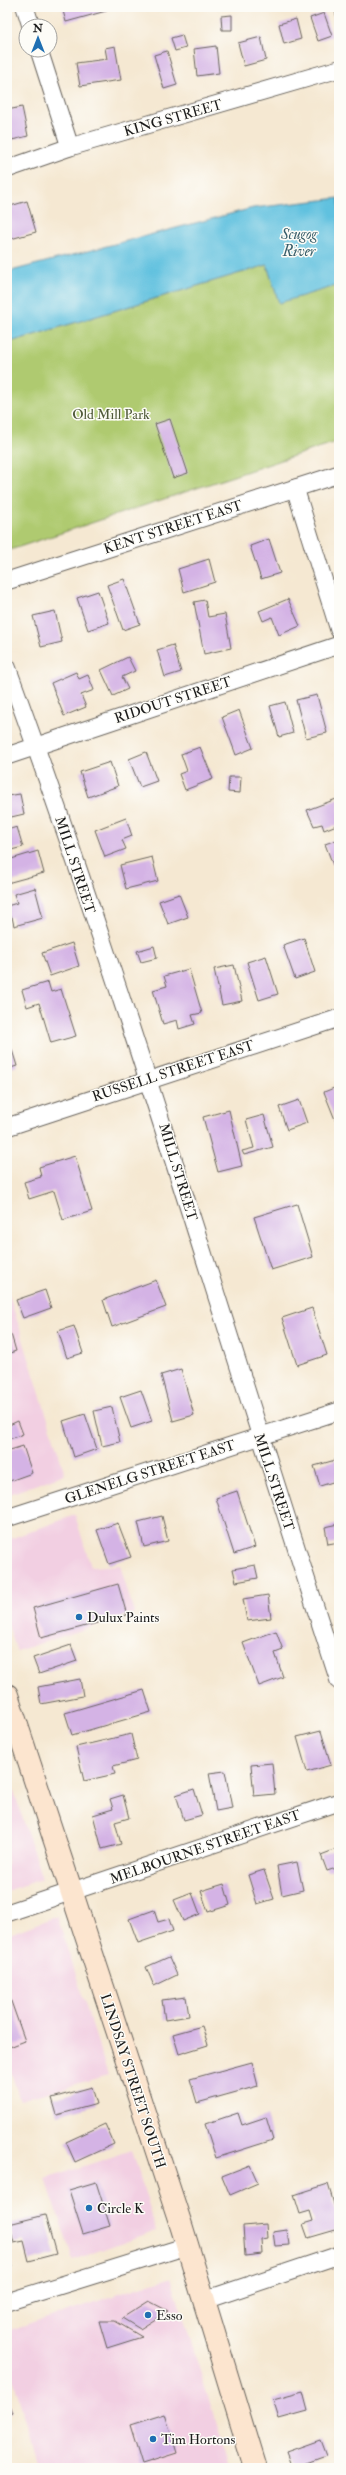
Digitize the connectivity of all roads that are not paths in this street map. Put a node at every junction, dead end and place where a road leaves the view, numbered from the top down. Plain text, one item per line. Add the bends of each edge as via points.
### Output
1 (25, 7) edge
2 (28, 18) edge
3 (42, 58) edge
4 (339, 69) edge
5 (70, 148) junction
6 (7, 169) edge
7 (339, 474) edge
8 (295, 488) junction
9 (7, 581) edge
10 (339, 630) edge
11 (339, 645) edge
12 (7, 667) edge
13 (36, 746) junction
14 (7, 756) edge
15 (339, 1018) edge
16 (146, 1080) junction
17 (7, 1126) edge
18 (339, 1410) edge
19 (260, 1436) junction
20 (7, 1518) edge
21 (339, 1681) edge
22 (7, 1695) edge
23 (339, 1802) edge
24 (72, 1893) junction
25 (7, 1913) edge
26 (187, 2246) junction
27 (339, 2255) edge
28 (205, 2300) junction
29 (7, 2302) edge
30 (255, 2468) edge

1 - 2 street
3 - 5 street
4 - 5 street, KING STREET
5 - 6 street, KING STREET
7 - 8 street, KENT STREET EAST
8 - 9 street, KENT STREET EAST
8 - 10 street
11 - 13 street, RIDOUT STREET
12 - 13 street, MILL STREET
13 - 14 street, RIDOUT STREET
13 - 16 street, MILL STREET
15 - 16 street, RUSSELL STREET EAST
16 - 17 street, RUSSELL STREET EAST
16 - 19 street, MILL STREET via 159,1114
18 - 19 street, GLENELG STREET EAST
19 - 20 street, GLENELG STREET EAST
19 - 21 street, MILL STREET
22 - 24 main road, LINDSAY STREET SOUTH
23 - 24 street, MELBOURNE STREET EAST
24 - 25 street, MELBOURNE STREET EAST
24 - 26 main road, LINDSAY STREET SOUTH
26 - 28 main road, LINDSAY STREET SOUTH
26 - 29 street
27 - 28 street
28 - 30 main road, LINDSAY STREET SOUTH

